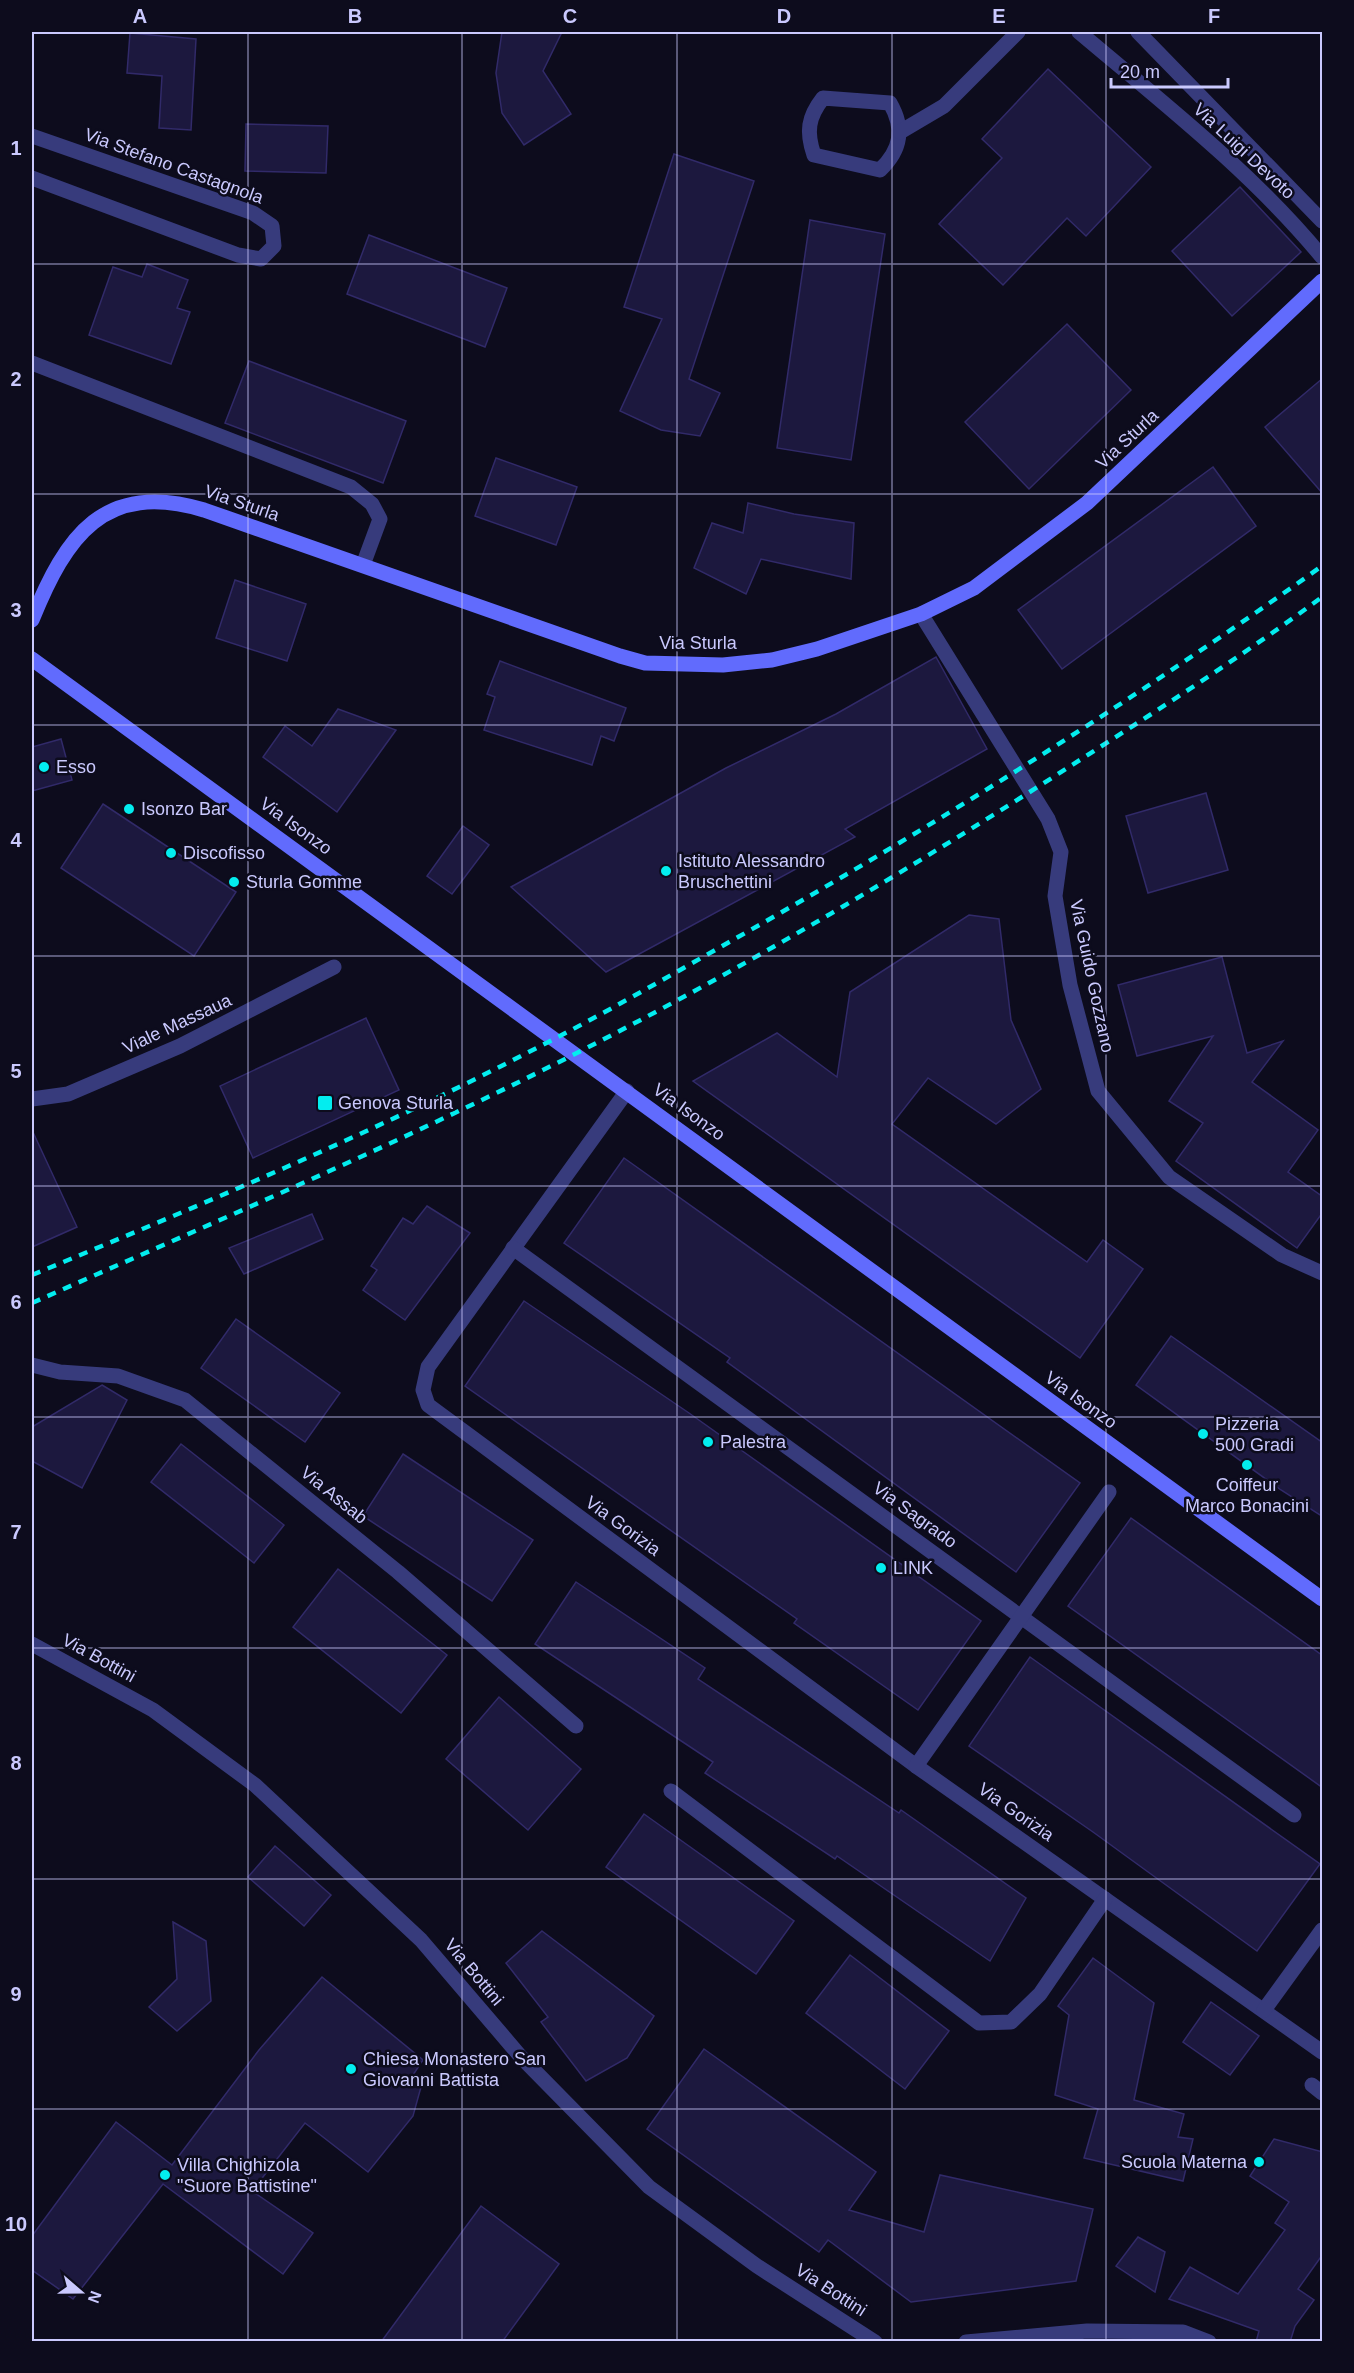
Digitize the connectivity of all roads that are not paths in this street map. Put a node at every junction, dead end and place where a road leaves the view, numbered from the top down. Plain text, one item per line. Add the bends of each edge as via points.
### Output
1 (1018, 32) edge
2 (1079, 32) edge
3 (1138, 32) edge
4 (900, 132) junction
5 (32, 136) edge
6 (32, 178) edge
7 (1323, 221) edge
8 (1323, 257) edge
9 (1323, 281) edge
10 (32, 363) edge
11 (363, 565) junction
12 (921, 614) junction
13 (32, 620) edge
14 (32, 659) edge
15 (334, 967) dead end
16 (627, 1090) junction
17 (32, 1099) edge
18 (513, 1248) junction
19 (1323, 1273) edge
20 (32, 1365) edge
21 (1109, 1492) dead end
22 (1323, 1599) edge
23 (1022, 1616) junction
24 (32, 1644) edge
25 (576, 1726) dead end
26 (915, 1766) junction
27 (671, 1791) dead end
28 (1294, 1815) dead end
29 (1105, 1899) junction
30 (1323, 1930) edge
31 (1264, 2010) junction
32 (1323, 2052) edge
33 (875, 2342) edge
34 (966, 2342) edge
35 (1209, 2342) edge

1 - 4 street via 944,106
2 - 8 street, Via Luigi Devoto via 1220,152
3 - 7 street
4 - 4 street via 890,103 823,98 808,124 814,155 880,170 898,147
5 - 6 street, Via Stefano Castagnola via 253,213 272,226 274,246 261,259 238,255
9 - 12 main road, Via Sturla via 1087,504 974,588
10 - 11 street via 351,487 372,504 380,519
11 - 12 main road, Via Sturla via 645,663 723,665 772,660 817,650
11 - 13 main road, Via Sturla via 180,502 138,501 112,509 80,534 43,593
12 - 19 street, Via Guido Gozzano via 1048,819 1061,852 1055,896 1070,985 1098,1091 1169,1177 1282,1255
14 - 16 main road, Via Isonzo
15 - 17 street, Viale Massaua via 170,1050 68,1094
16 - 18 street, Via Gorizia
16 - 22 main road, Via Isonzo
18 - 23 street, Via Sagrado
18 - 26 street, Via Gorizia via 428,1367 423,1390 428,1405
20 - 25 street, Via Assab via 60,1372 118,1376 185,1400 398,1572
21 - 23 street
23 - 26 street
23 - 28 street, Via Sagrado
24 - 33 street, Via Bottini via 153,1710 255,1785 421,1940 520,2057 649,2187 758,2266
26 - 29 street, Via Gorizia
27 - 29 street via 980,2023 1011,2022 1040,1994
29 - 31 street, Via Gorizia
30 - 31 street
31 - 32 street, Via Gorizia
34 - 35 street via 1087,2331 1183,2332

